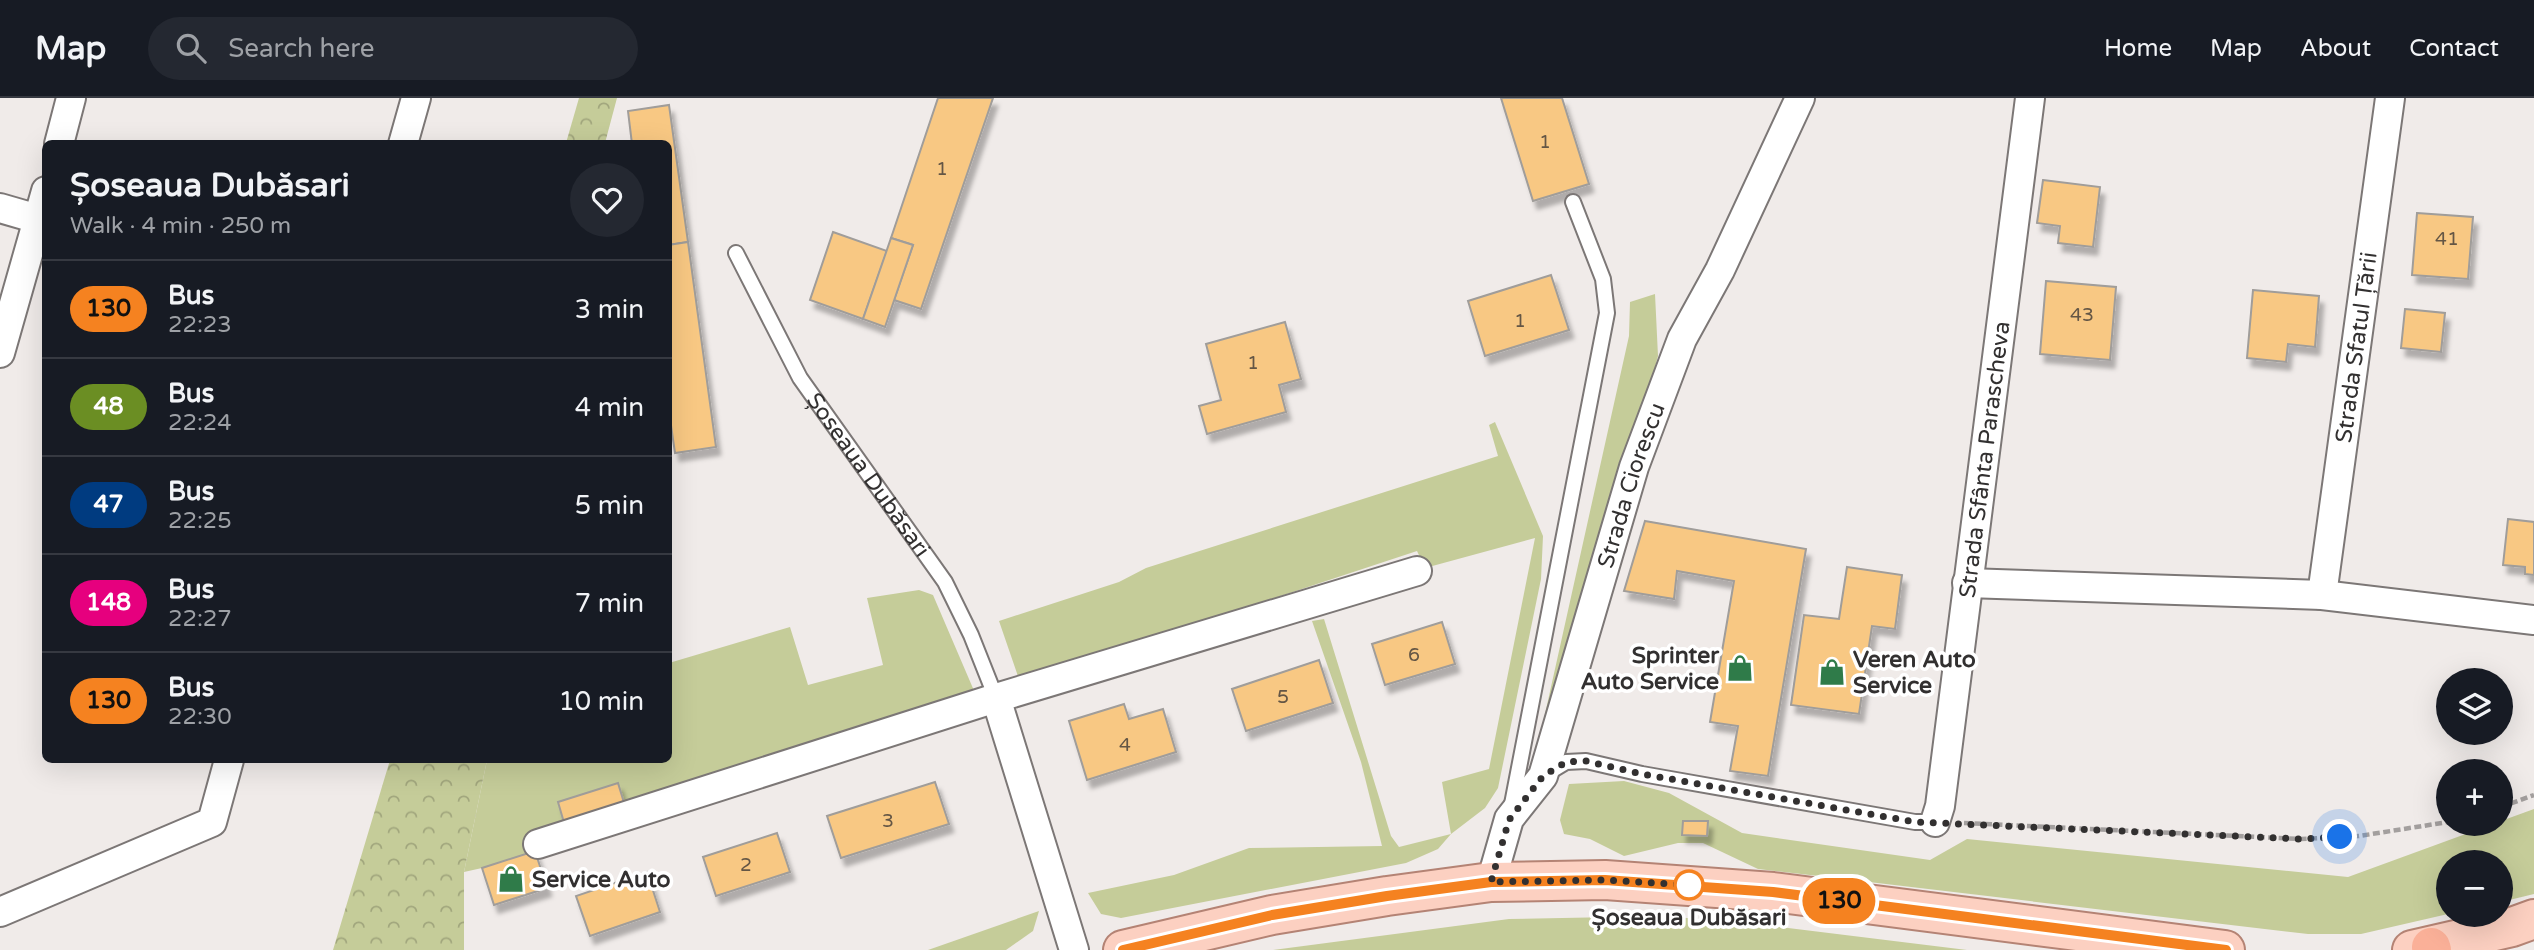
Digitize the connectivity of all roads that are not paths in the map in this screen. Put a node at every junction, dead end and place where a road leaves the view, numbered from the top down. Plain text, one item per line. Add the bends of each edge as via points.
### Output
1 (71, 98) edge
2 (416, 98) edge
3 (1800, 98) edge
4 (2030, 98) edge
5 (2390, 98) edge
6 (60, 140) edge
7 (404, 140) edge
8 (1573, 202) dead end
9 (42, 205) edge
10 (0, 208) edge
11 (38, 219) junction
12 (736, 253) dead end
13 (0, 353) edge
14 (1417, 571) dead end
15 (1967, 583) junction
16 (2322, 594) junction
17 (2534, 620) edge
18 (996, 698) junction
19 (228, 763) edge
20 (1543, 776) junction
21 (1509, 820) junction
22 (1935, 822) joint
23 (538, 844) dead end
24 (1491, 882) junction
25 (0, 912) edge
26 (2534, 919) edge
27 (2425, 949) edge
28 (1074, 950) edge
29 (1123, 950) edge
30 (2225, 950) edge

1 - 6 street
2 - 7 street
3 - 20 street, Strada Ciorescu via 1720,270 1682,339 1634,467
4 - 15 street, Strada Sfânta Parascheva
5 - 16 street, Strada Sfatul Țării
8 - 21 lane via 1603,279 1607,313
9 - 11 street
10 - 11 street
11 - 13 street
12 - 18 lane, Șoseaua Dubăsari via 800,378 945,582
14 - 18 street
15 - 16 street
15 - 22 street, Strada Sfânta Parascheva
16 - 17 street
18 - 23 street
18 - 28 street, Șoseaua Dubăsari
19 - 25 street via 212,822
20 - 21 street, Strada Ciorescu
20 - 22 lane via 1566,762 1586,761
21 - 24 street, Strada Ciorescu
24 - 29 main road via 1272,915
24 - 30 main road via 1605,880 1773,892
26 - 27 main road

